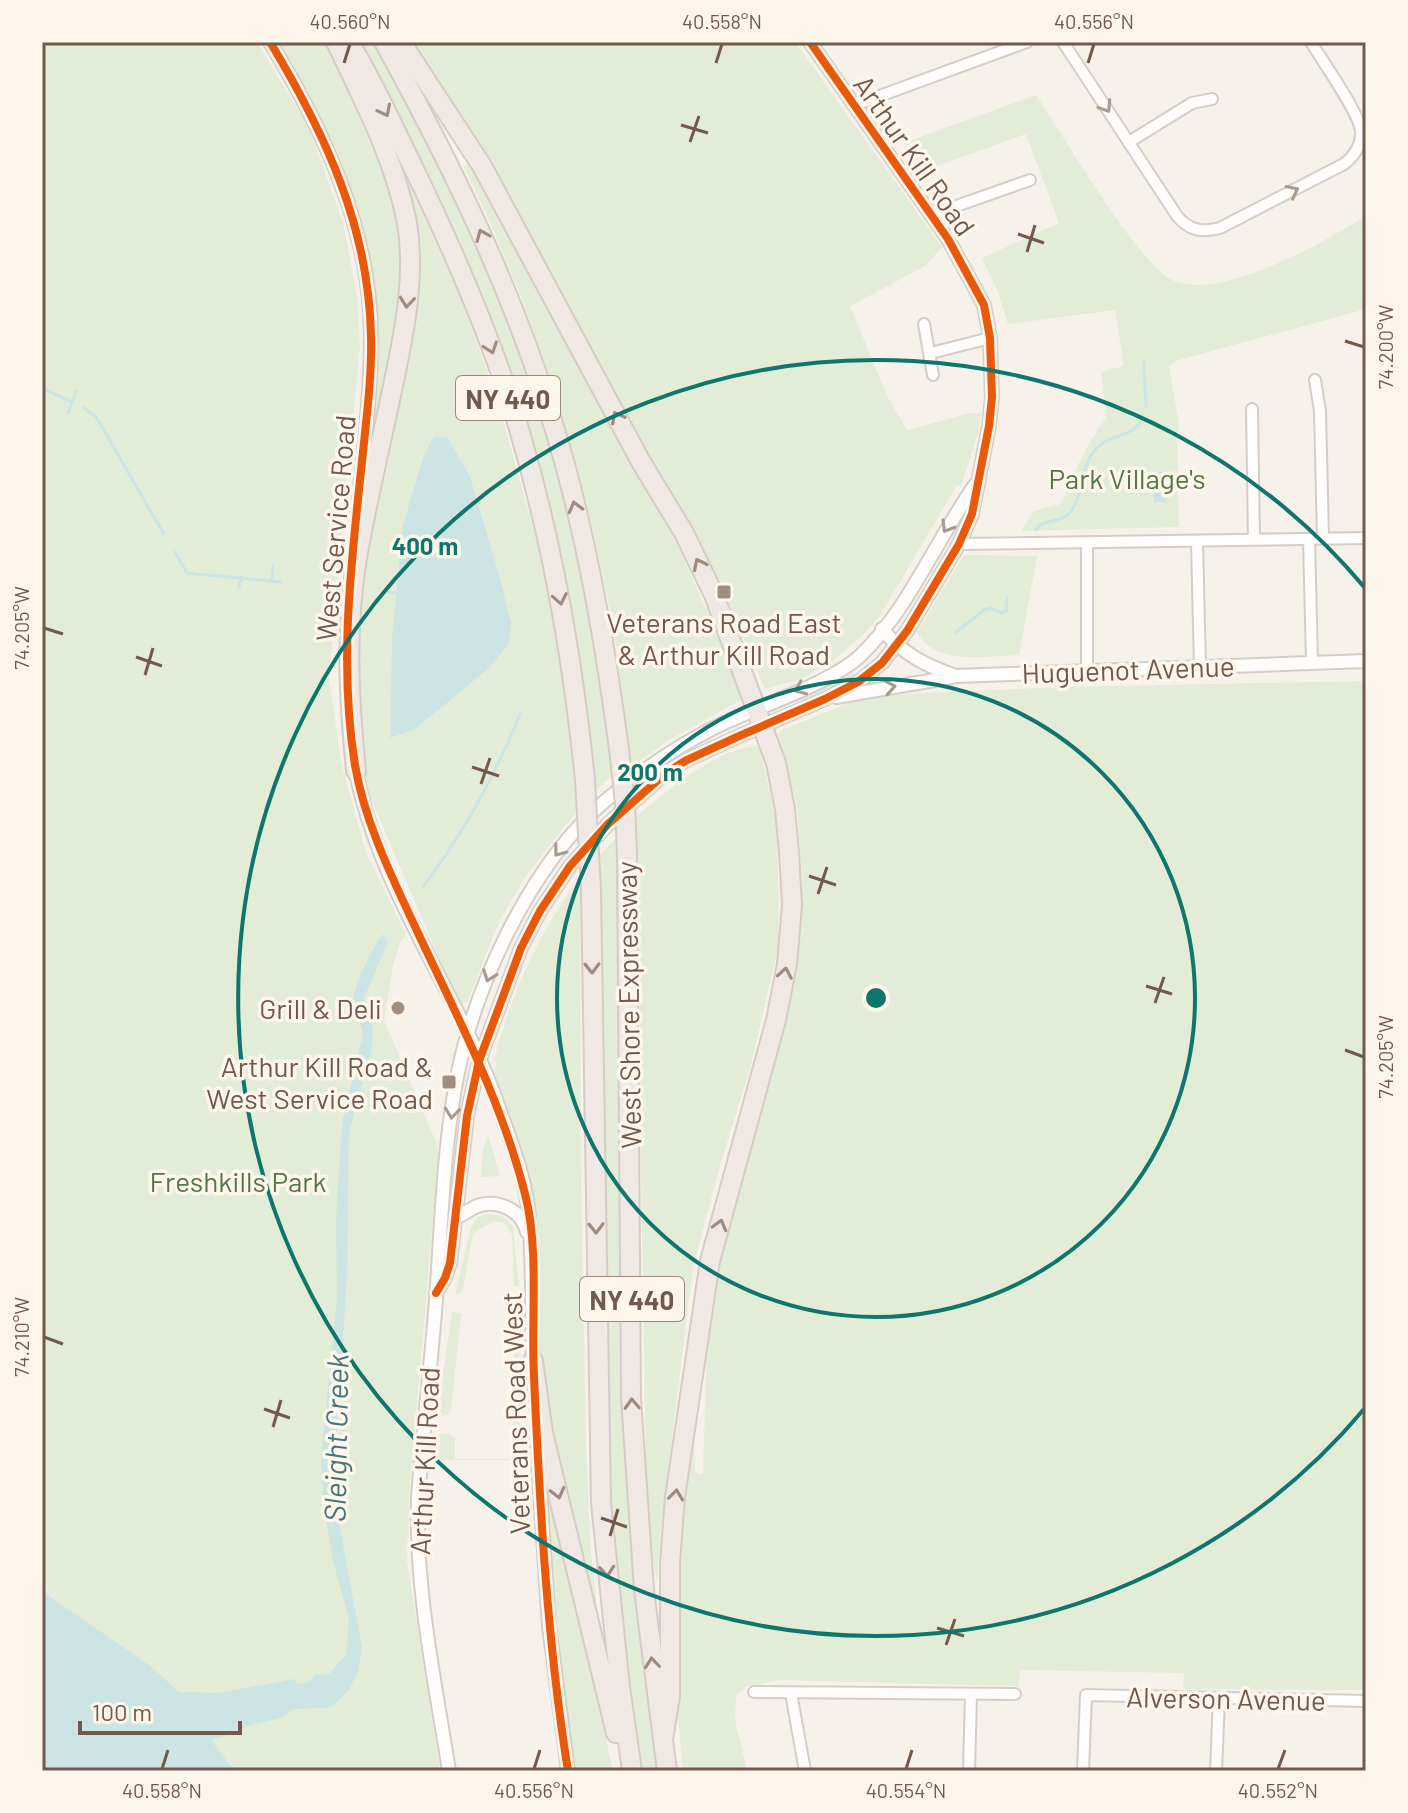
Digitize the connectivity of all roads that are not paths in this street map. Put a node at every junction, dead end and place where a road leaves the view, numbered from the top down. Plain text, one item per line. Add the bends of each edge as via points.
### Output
1 (270, 42) edge
2 (336, 42) edge
3 (349, 42) edge
4 (384, 42) edge
5 (401, 42) edge
6 (810, 42) edge
7 (1027, 42) edge
8 (1063, 42) edge
9 (1311, 42) edge
10 (1212, 99) dead end
11 (855, 105) junction
12 (1129, 142) junction
13 (1030, 180) dead end
14 (931, 215) junction
15 (924, 324) dead end
16 (990, 338) junction
17 (931, 353) junction
18 (933, 375) dead end
19 (1315, 380) dead end
20 (1252, 409) dead end
21 (976, 484) junction
22 (1323, 538) junction
23 (1366, 538) edge
24 (1254, 539) junction
25 (1309, 539) junction
26 (1197, 542) junction
27 (1087, 543) junction
28 (959, 544) junction
29 (882, 629) junction
30 (897, 646) junction
31 (1312, 661) junction
32 (1366, 661) edge
33 (1200, 667) junction
34 (1087, 670) junction
35 (956, 676) junction
36 (825, 699) junction
37 (759, 718) junction
38 (356, 771) junction
39 (468, 1037) junction
40 (479, 1061) junction
41 (456, 1218) junction
42 (532, 1255) junction
43 (436, 1293) junction
44 (533, 1361) junction
45 (754, 1692) dead end
46 (791, 1693) junction
47 (971, 1694) junction
48 (1015, 1694) dead end
49 (1219, 1698) junction
50 (1366, 1701) edge
51 (663, 1740) junction
52 (449, 1771) edge
53 (568, 1771) edge
54 (625, 1771) edge
55 (632, 1771) edge
56 (667, 1771) edge
57 (805, 1771) edge
58 (969, 1771) edge
59 (1083, 1771) edge
60 (1216, 1771) edge

1 - 38 street, West Service Road via 325,140 348,201 364,270 370,363 346,636
2 -> 38 highway via 394,176 407,223 410,263 400,352 356,560 349,675
3 -> 55 highway, West Shore Expressway / NY 440, bridge via 442,227 483,325 518,428 565,625 585,780 591,890 601,1503
51 -> 4 highway, West Shore Expressway / NY 440, bridge via 644,1590 631,1398 625,803 600,616 551,417 514,312 472,212
37 -> 5 highway via 714,595 684,533 482,166
6 - 11 street, Arthur Kill Road
7 - 11 street
8 -> 12 street
12 -> 9 street via 1177,216 1201,231 1220,228 1344,164 1361,139 1359,121
10 - 12 street via 1192,103
11 - 14 street, Arthur Kill Road
13 - 14 street
14 - 16 street, Arthur Kill Road via 977,290
15 - 17 street
16 - 17 street
16 - 21 street, Arthur Kill Road via 992,397
17 - 18 street
19 - 22 street
20 - 24 street
21 - 28 street, Arthur Kill Road via 972,514
21 -> 29 street
22 - 23 street
22 - 25 street
24 - 25 street
24 - 26 street
25 - 31 street
26 - 27 street
26 - 33 street
27 - 28 street
27 - 34 street
28 - 30 street, Arthur Kill Road
29 - 30 street, Huguenot Avenue
29 -> 37 street via 859,657
30 - 35 street, Huguenot Avenue via 931,668
30 - 36 street, Arthur Kill Road via 858,682
31 - 32 street, Huguenot Avenue
31 - 33 street, Huguenot Avenue
33 - 34 street, Huguenot Avenue
34 - 35 street, Huguenot Avenue
36 -> 35 street
36 - 37 street
37 -> 39 street, Arthur Kill Road via 699,737 648,768 571,835 516,916
37 - 40 street, Arthur Kill Road via 666,773 570,866 521,948
51 -> 37 highway via 670,1696 675,1497 703,1301 787,964 792,905 785,809
38 - 39 street, West Service Road via 385,862
39 - 40 street, West Service Road
39 -> 43 street, Arthur Kill Road via 455,1088
40 - 41 street, Arthur Kill Road
40 - 42 street, Veterans Road West via 499,1107 528,1204
41 - 42 street via 496,1203 513,1210 525,1225
41 - 43 street, Arthur Kill Road via 450,1263
42 - 44 street, Veterans Road West
43 - 52 street, Arthur Kill Road via 417,1537
44 - 53 street, Veterans Road West via 547,1612
44 -> 54 highway via 543,1433
45 - 46 street
46 - 47 street
46 - 57 street
47 - 48 street
47 - 58 street
49 - 50 street, Alverson Avenue
49 - 59 street, Alverson Avenue via 1086,1695
49 - 60 street
51 - 56 highway, West Shore Expressway / NY 440

